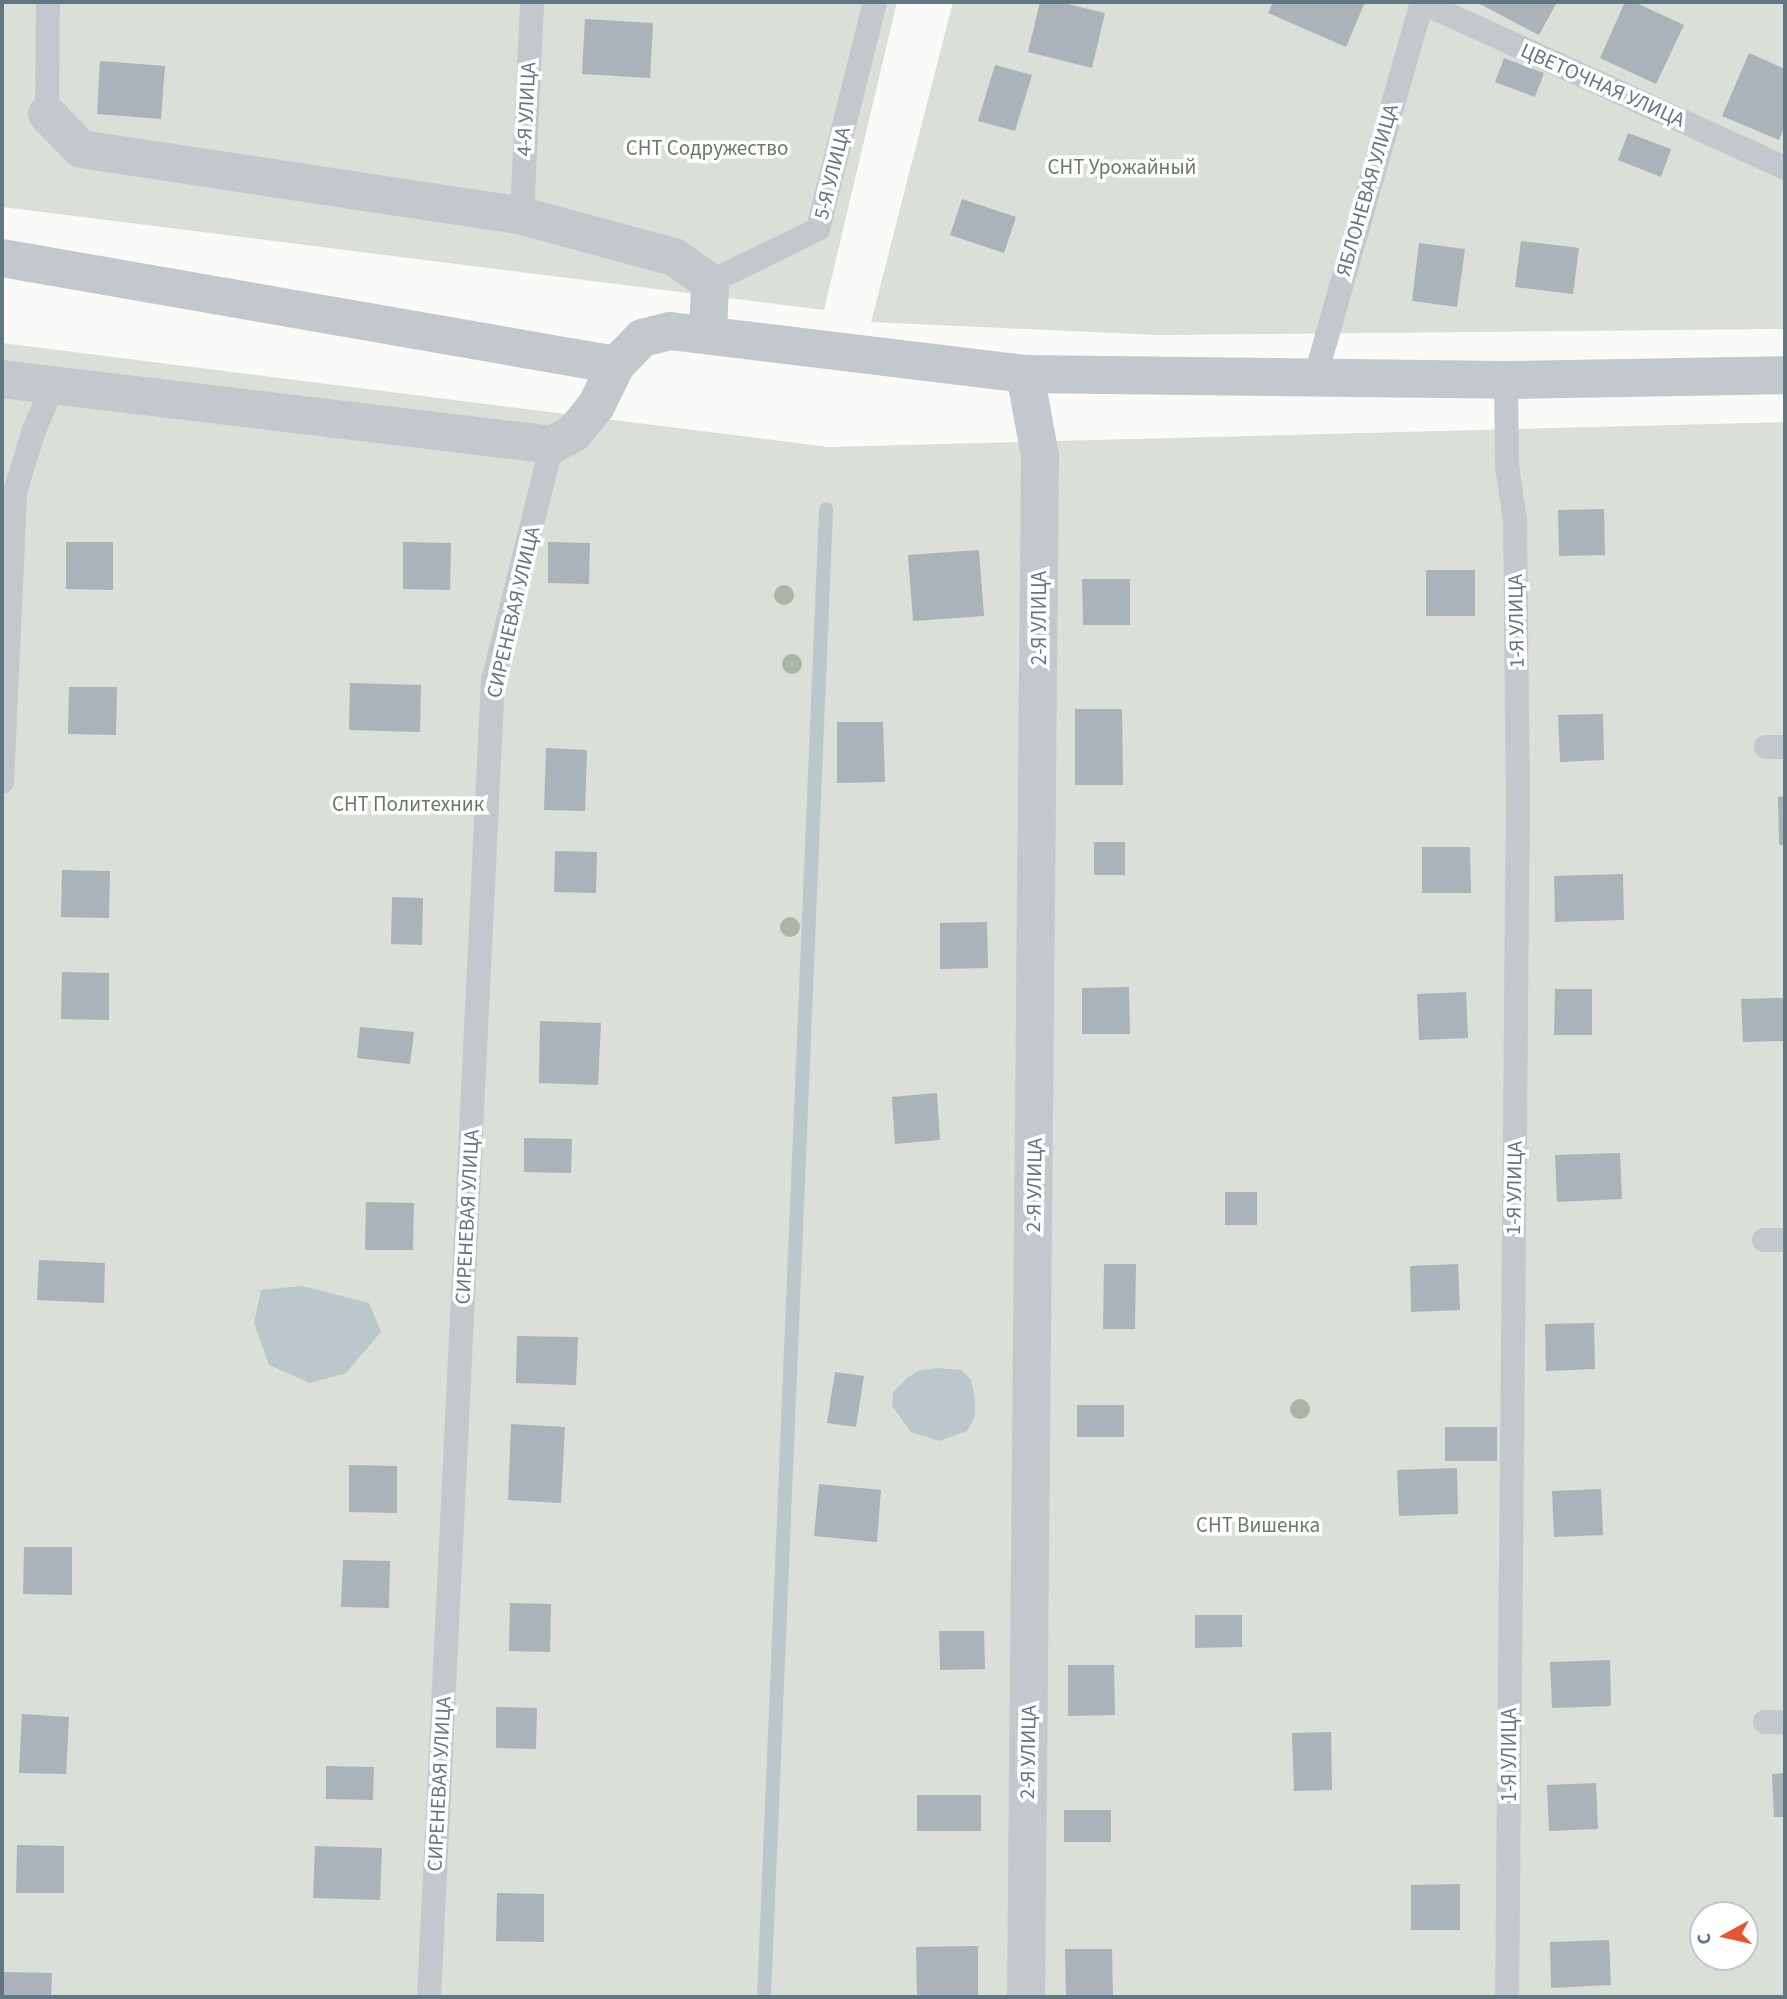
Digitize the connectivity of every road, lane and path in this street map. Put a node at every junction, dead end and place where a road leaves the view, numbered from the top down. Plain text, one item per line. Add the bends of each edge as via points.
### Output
1 (48, 2) edge
2 (532, 2) edge
3 (875, 2) edge
4 (1421, 2) edge
5 (47, 114) joint
6 (1785, 168) edge
7 (522, 216) junction
8 (2, 258) edge
9 (710, 282) junction
10 (708, 335) junction
11 (616, 365) junction
12 (1025, 374) junction
13 (1785, 375) edge
14 (1315, 378) junction
15 (2, 379) edge
16 (1506, 380) junction
17 (53, 385) junction
18 (552, 445) junction
19 (2, 782) edge
20 (429, 1997) edge
21 (1026, 1997) edge
22 (1507, 1997) edge

1 - 5 lane
2 - 7 lane, 4-Я УЛИЦА
3 - 9 lane, 5-Я УЛИЦА via 818,229
4 - 6 lane, ЦВЕТОЧНАЯ УЛИЦА
4 - 14 lane, ЯБЛОНЕВАЯ УЛИЦА
5 - 7 street via 81,149
7 - 9 street via 674,257
8 - 11 street
9 - 10 street
10 - 11 street via 670,331 642,338
10 - 12 street
11 - 18 street via 582,424
12 - 14 street
12 - 21 street, 2-Я УЛИЦА via 1040,456
13 - 16 street
14 - 16 street
15 - 17 street
16 - 22 lane, 1-Я УЛИЦА via 1507,466 1515,520 1518,779
17 - 18 street
17 - 19 lane via 15,492
18 - 20 lane, СИРЕНЕВАЯ УЛИЦА via 493,681

